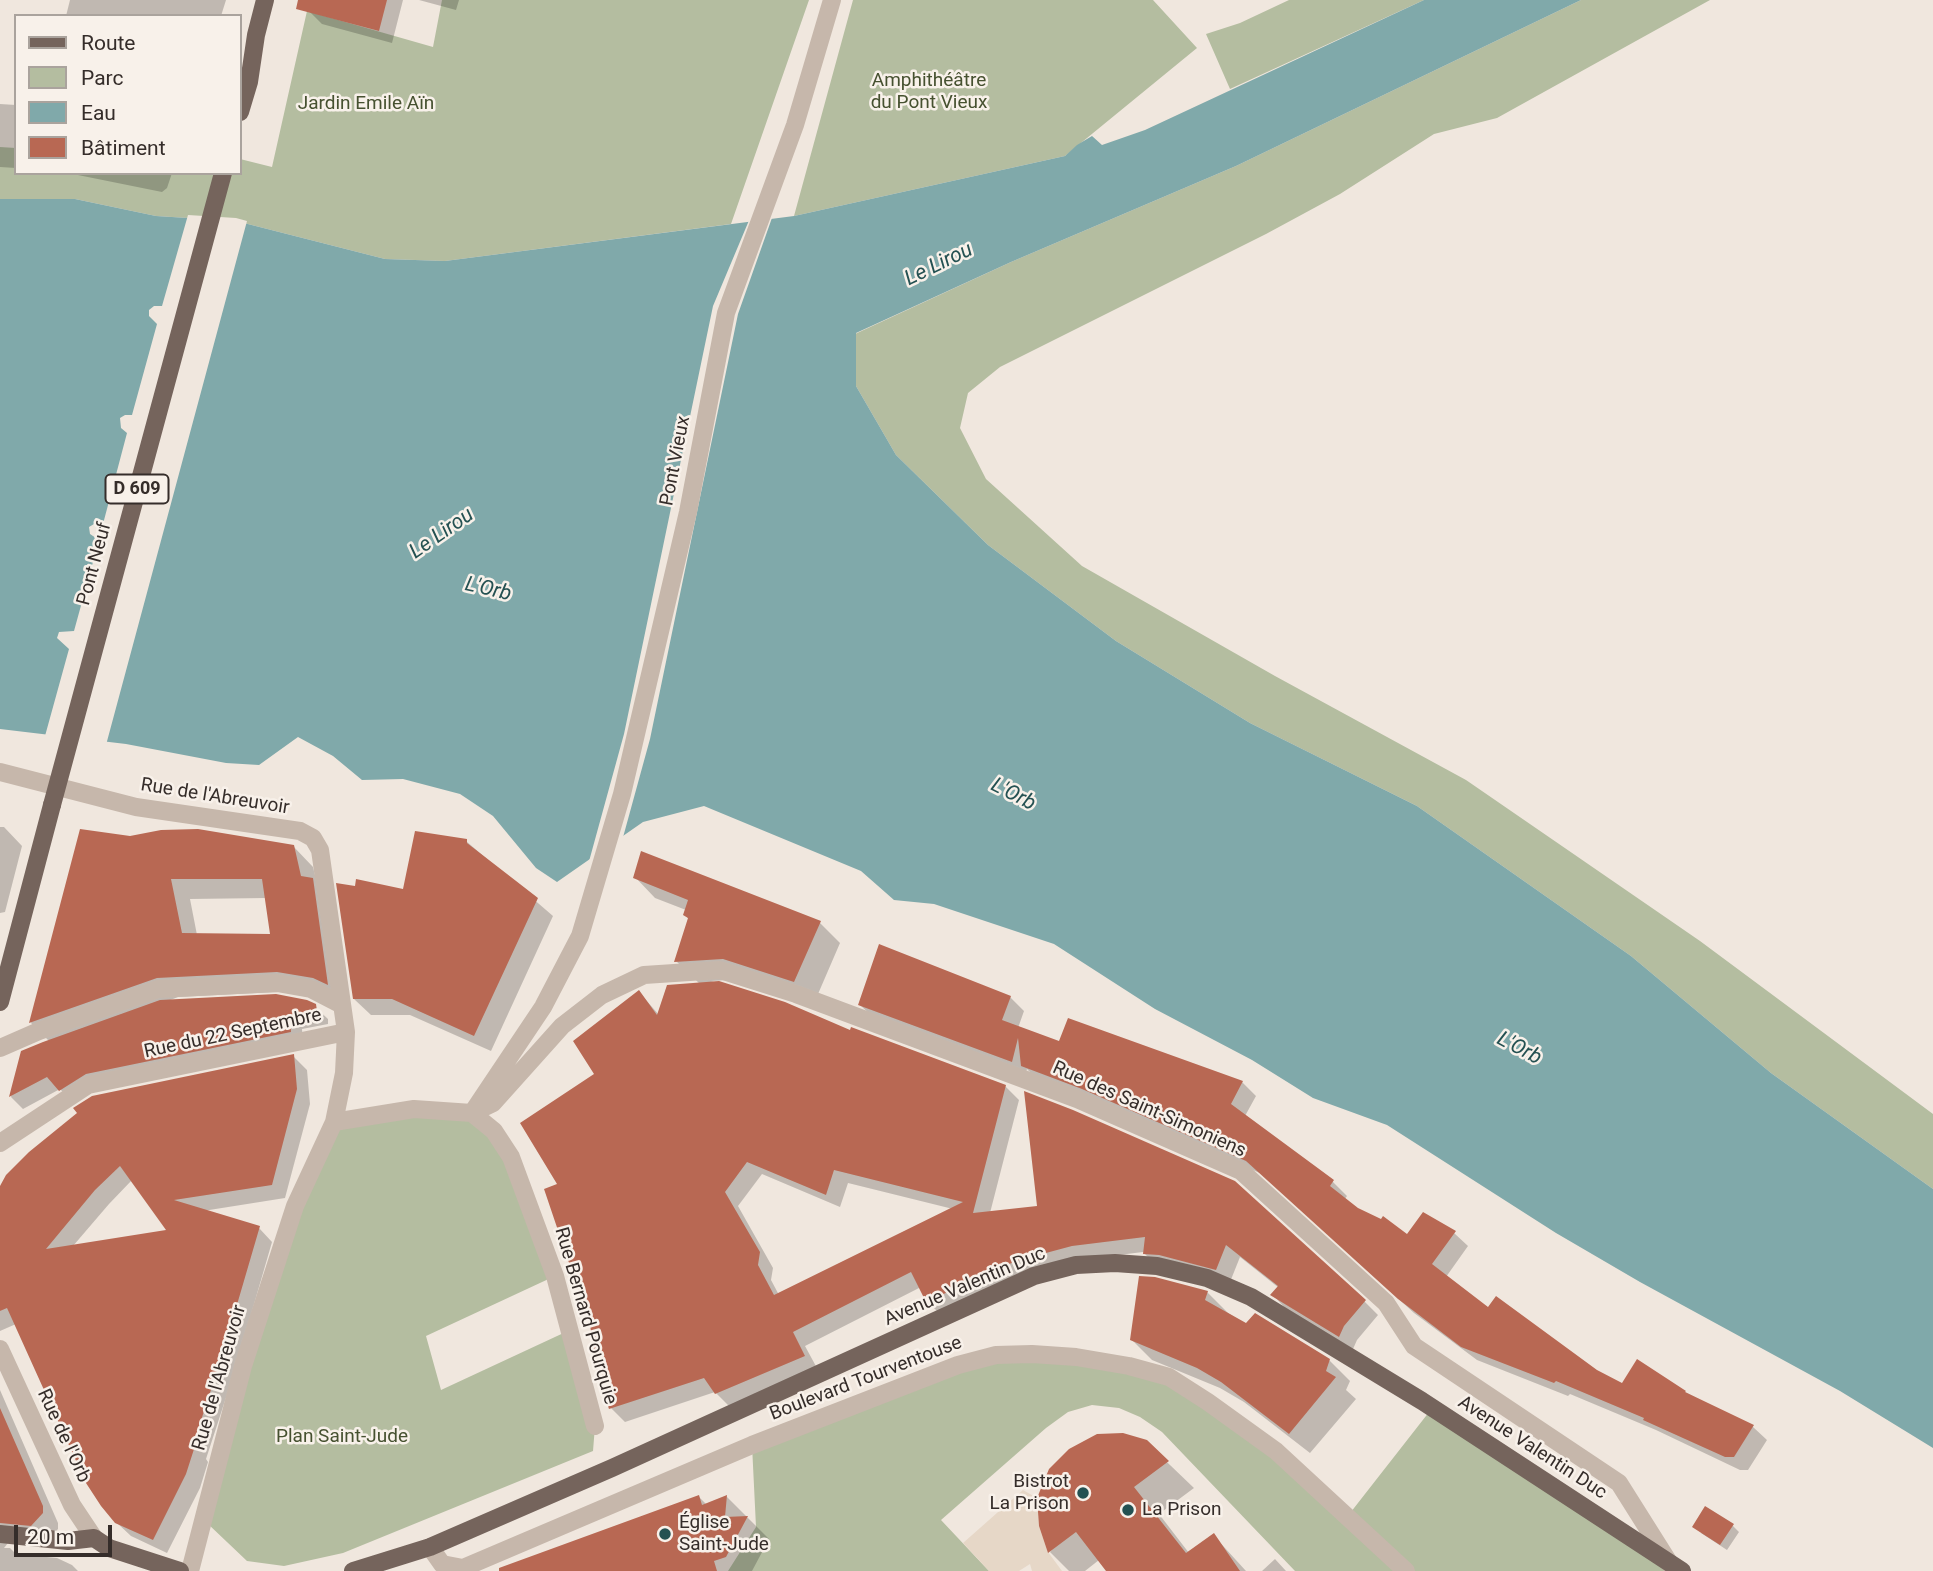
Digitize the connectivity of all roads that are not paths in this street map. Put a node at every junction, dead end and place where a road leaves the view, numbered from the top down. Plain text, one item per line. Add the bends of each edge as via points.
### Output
1 (265, 0) edge
2 (832, 0) edge
3 (242, 105) edge
4 (222, 175) edge
5 (0, 772) edge
6 (0, 1002) edge
7 (340, 1004) junction
8 (346, 1032) junction
9 (0, 1048) edge
10 (472, 1113) junction
11 (334, 1122) junction
12 (0, 1143) edge
13 (0, 1349) edge
14 (595, 1426) dead end
15 (0, 1534) edge
16 (94, 1538) junction
17 (430, 1547) junction
18 (1676, 1568) edge
19 (180, 1571) edge
20 (190, 1571) edge
21 (352, 1571) edge
22 (1406, 1571) edge

1 - 3 main road
2 - 10 street, Pont Vieux via 796,125 726,313 688,512 622,794 580,936 543,1007
4 - 6 main road, Pont Neuf / D 609, bridge
5 - 7 street, Rue de l'Abreuvoir via 136,807 300,831 313,838 320,850
7 - 8 street, Rue de l'Abreuvoir
7 - 9 street via 311,989 277,983 158,989
8 - 11 street, Rue du 22 Septembre
8 - 12 street, Rue du 22 Septembre via 88,1085
10 - 11 street via 414,1109
10 - 14 street, Rue Bernard Pourquie via 494,1130 511,1157 555,1276
10 - 18 street, Rue des Saint-Simoniens via 493,1103 562,1026 602,995 643,975 720,970 1077,1099 1241,1171 1386,1303 1414,1346 1619,1483
11 - 20 street, Rue de l'Abreuvoir via 302,1187 279,1250 243,1366
13 - 16 street, Rue de l'Orb via 72,1504
15 - 16 main road via 68,1541
16 - 19 main road via 109,1548
17 - 18 main road, Avenue Valentin Duc via 1034,1276 1076,1265 1115,1264 1157,1266 1207,1278 1251,1297 1422,1401
17 - 21 main road, Avenue Valentin Duc
17 - 22 street, Boulevard Tourventouse via 443,1564 463,1568 958,1364 996,1355 1032,1354 1076,1357 1169,1377 1276,1451

